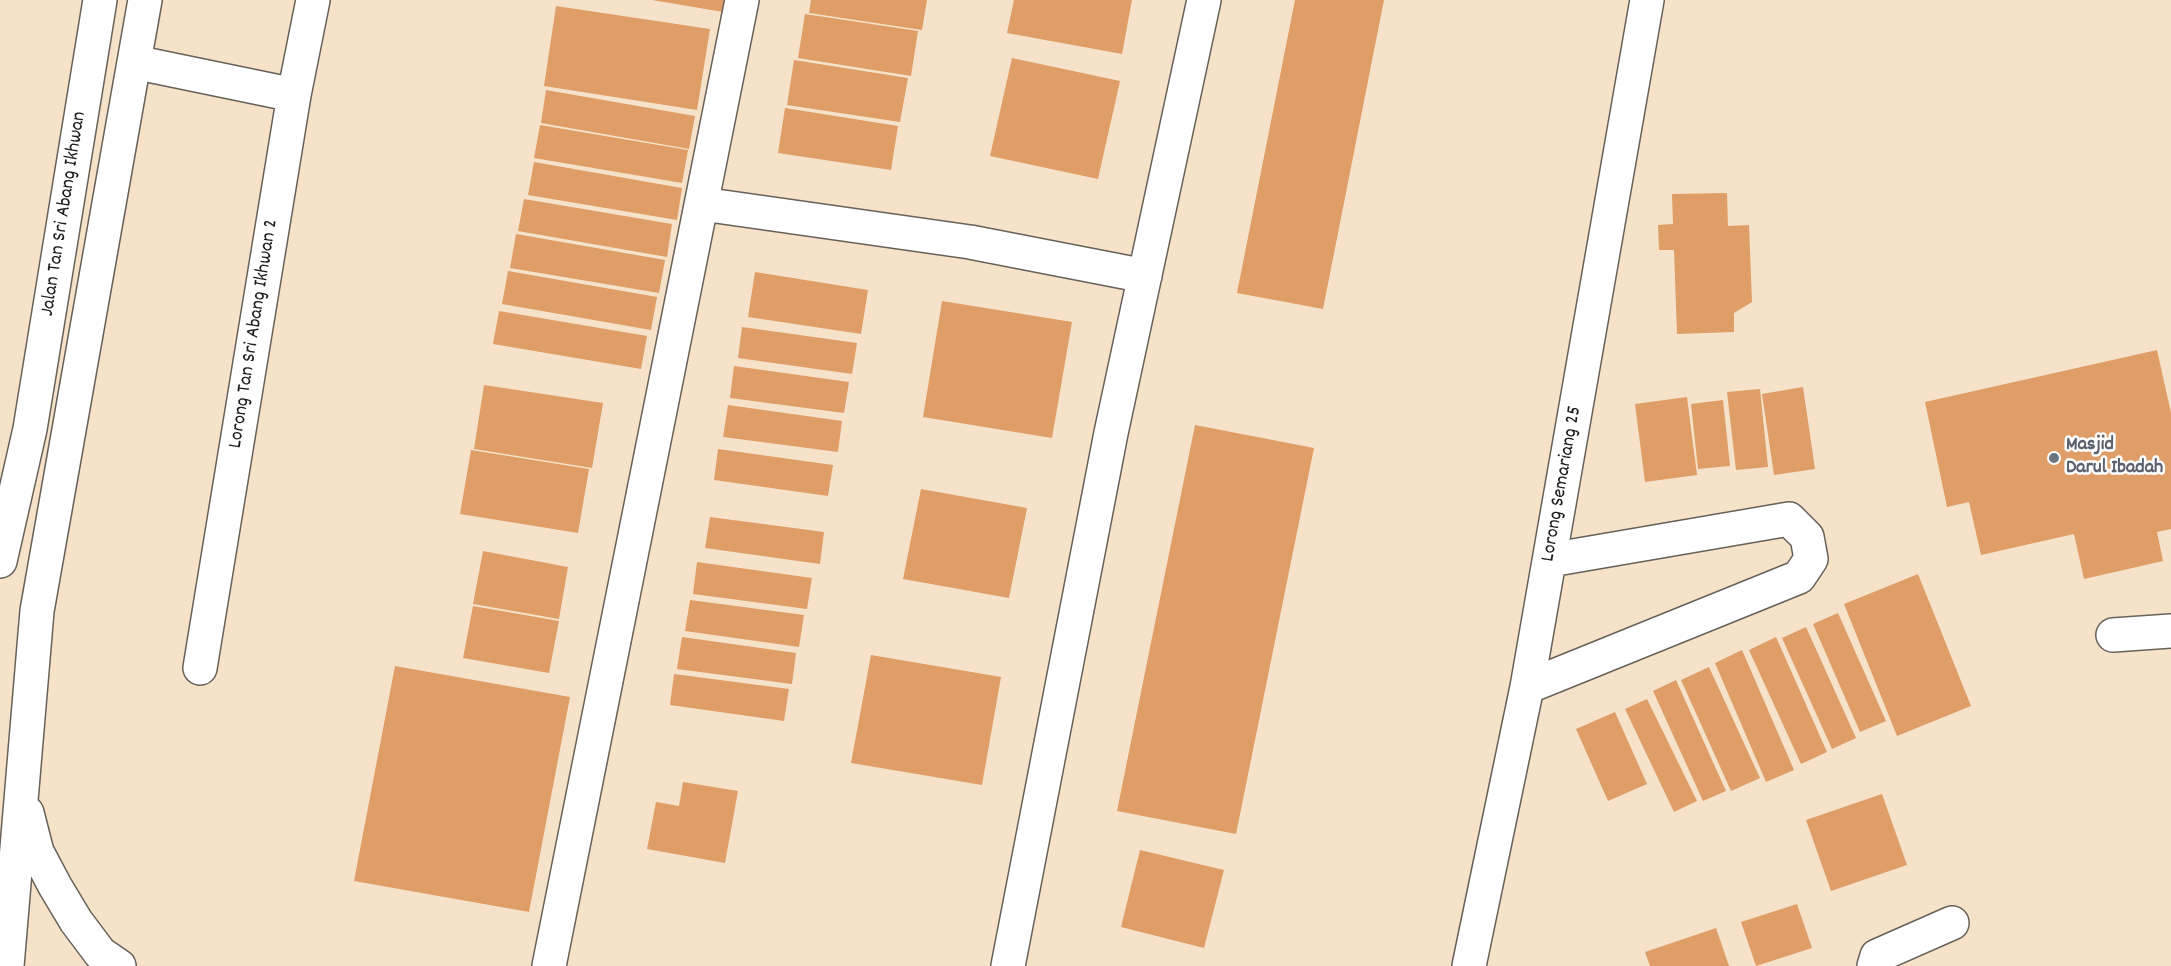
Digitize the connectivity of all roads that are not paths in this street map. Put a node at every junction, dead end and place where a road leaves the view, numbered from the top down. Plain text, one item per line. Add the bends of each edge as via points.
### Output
1 (100, 0) edge
2 (145, 0) edge
3 (313, 0) edge
4 (742, 0) edge
5 (1204, 0) edge
6 (1647, 0) edge
7 (134, 62) junction
8 (294, 95) junction
9 (702, 204) junction
10 (1145, 276) junction
11 (1550, 560) junction
12 (0, 561) edge
13 (2171, 631) edge
14 (2113, 635) dead end
15 (200, 668) dead end
16 (1527, 687) junction
17 (21, 790) junction
18 (1952, 923) dead end
19 (8, 966) edge
20 (119, 966) edge
21 (549, 966) edge
22 (1008, 966) edge
23 (1469, 966) edge
24 (1874, 966) edge

1 - 12 street, Jalan Tan Sri Abang Ikhwan via 30,429
2 - 7 street, Jalan Tan Sri Abang Ikhwan
3 - 8 street, Lorong Tan Sri Abang Ikhwan 2
4 - 9 street
5 - 10 street
6 - 11 street, Lorong Semariang 25
7 - 8 street
7 - 17 street, Jalan Tan Sri Abang Ikhwan via 37,611
8 - 15 street, Lorong Tan Sri Abang Ikhwan 2
9 - 10 street via 970,242
9 - 21 street
10 - 22 street
11 - 16 street, Lorong Semariang 25
11 - 16 street via 1789,519 1807,537 1810,559 1799,577
13 - 14 street
16 - 23 street, Lorong Semariang 25
17 - 19 street, Jalan Tan Sri Abang Ikhwan
17 - 20 street via 38,852 55,886 100,953
18 - 24 street via 1878,956

